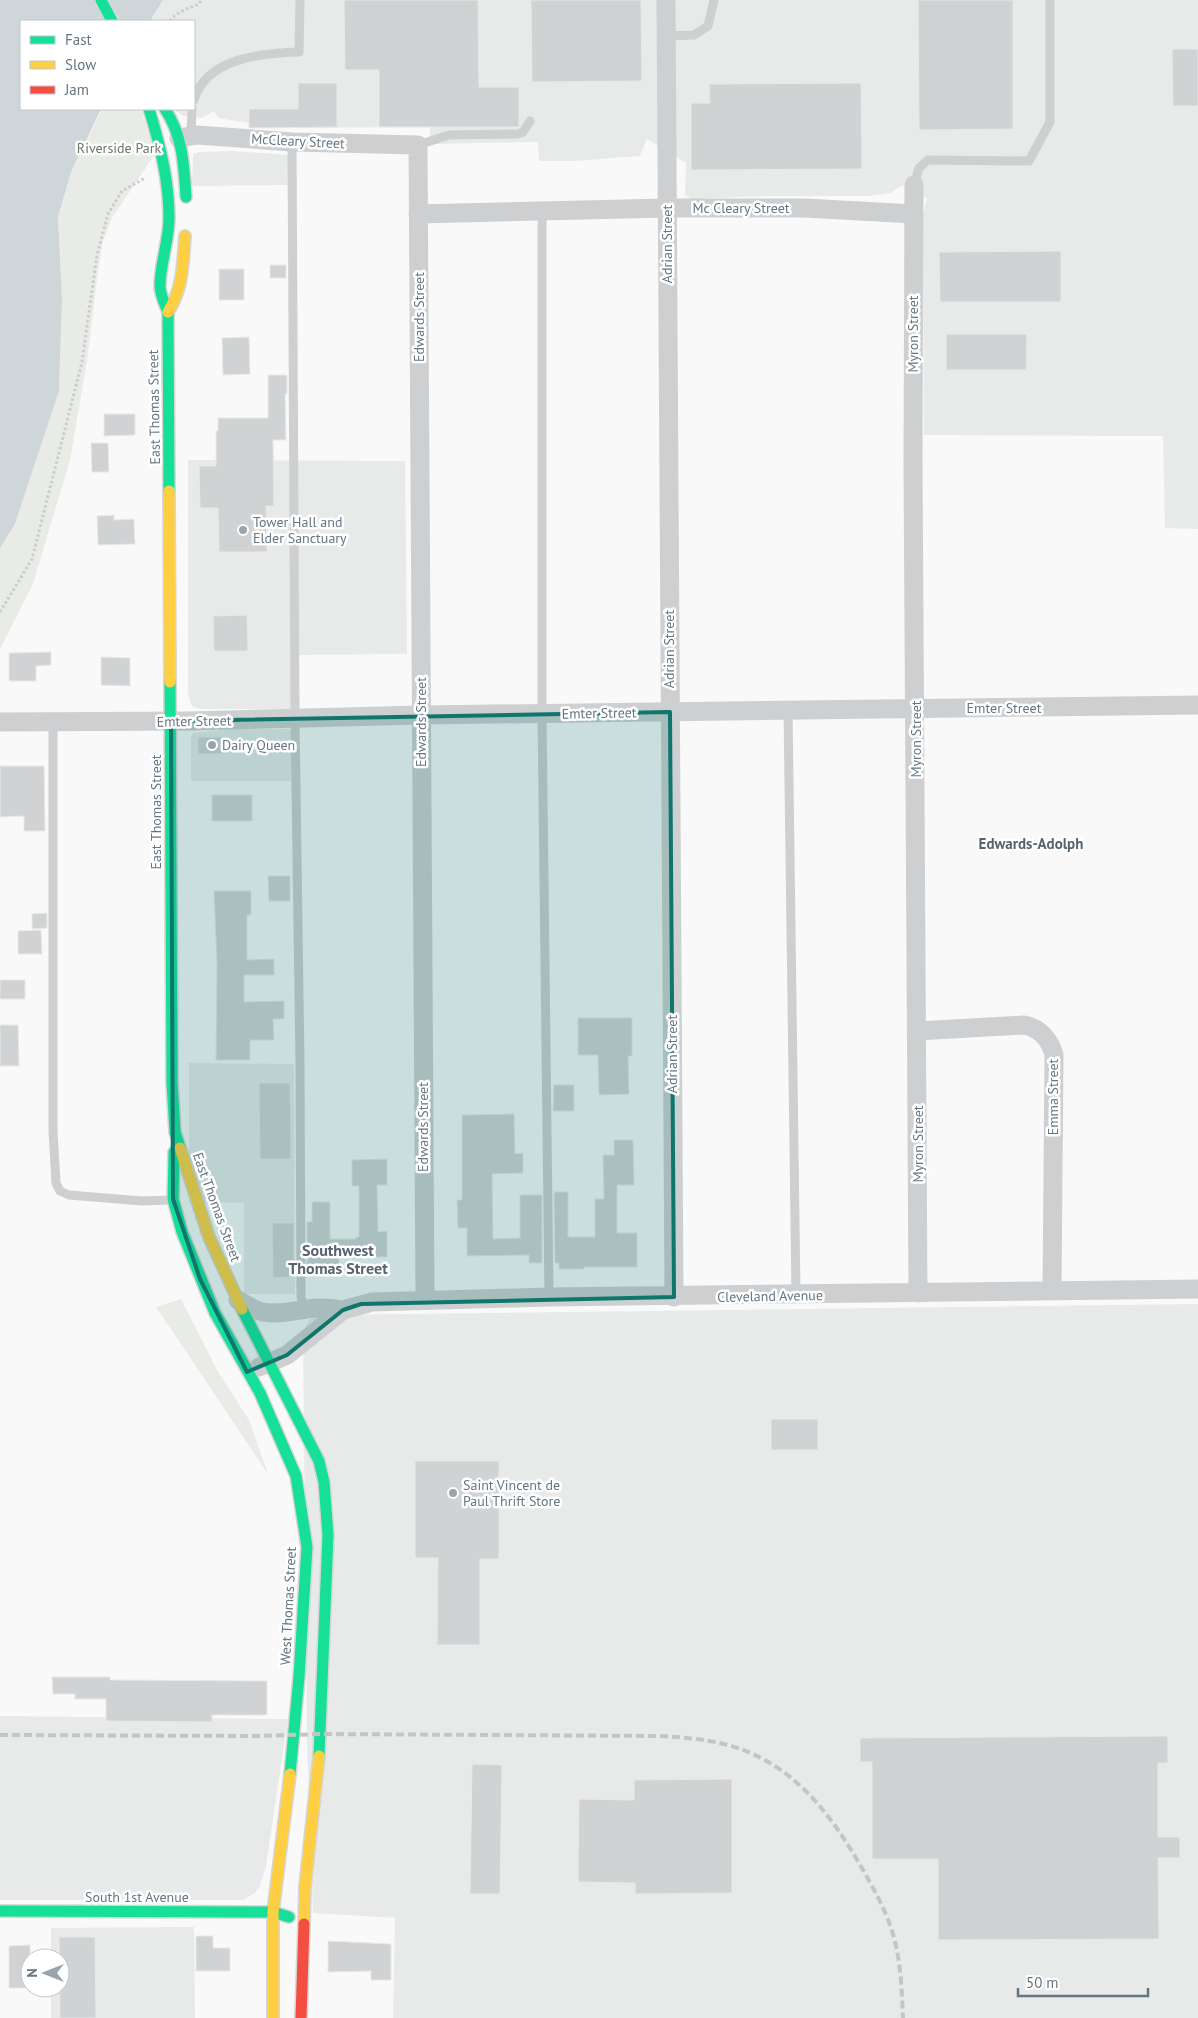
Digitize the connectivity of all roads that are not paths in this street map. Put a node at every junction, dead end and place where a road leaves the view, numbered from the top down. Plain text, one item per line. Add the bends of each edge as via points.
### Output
1 (101, 0) edge
2 (300, 0) edge
3 (666, 0) edge
4 (714, 0) edge
5 (1050, 0) edge
6 (111, 20) edge
7 (666, 36) junction
8 (195, 98) edge
9 (149, 110) edge
10 (166, 110) edge
11 (192, 110) edge
12 (530, 121) dead end
13 (185, 137) junction
14 (292, 142) junction
15 (418, 145) junction
16 (914, 184) joint
17 (186, 208) dead end
18 (667, 208) junction
19 (542, 211) junction
20 (418, 214) junction
21 (914, 214) junction
22 (186, 225) dead end
23 (168, 312) junction
24 (1198, 706) edge
25 (915, 709) junction
26 (788, 710) junction
27 (670, 712) junction
28 (542, 713) junction
29 (421, 715) junction
30 (295, 718) junction
31 (171, 721) junction
32 (0, 722) edge
33 (53, 722) junction
34 (917, 1030) junction
35 (175, 1132) junction
36 (173, 1199) junction
37 (1198, 1289) edge
38 (1052, 1291) junction
39 (918, 1293) junction
40 (796, 1295) junction
41 (549, 1297) junction
42 (674, 1297) junction
43 (238, 1300) junction
44 (425, 1300) junction
45 (304, 1309) junction
46 (343, 1310) junction
47 (270, 1363) junction
48 (247, 1372) junction
49 (0, 1911) edge
50 (273, 1912) junction
51 (273, 2018) edge
52 (301, 2018) edge

1 - 6 main road
2 - 8 lane via 299,52 257,55 224,67 201,84
3 - 7 street, Adrian Street
4 - 7 lane via 708,26 694,35
5 - 16 lane via 1050,122 1029,161 928,160 919,168
7 - 18 street, Adrian Street
9 - 23 main road, East Thomas Street via 167,180 168,238 160,293
10 - 13 main road
11 - 13 lane
12 - 15 lane via 523,132 517,134 444,136
13 - 14 street, McCleary Street
13 - 17 main road
14 - 15 street, McCleary Street
14 - 30 lane
15 - 20 street, Edwards Street
16 - 21 street, Myron Street
18 - 19 street, Mc Cleary Street
18 - 21 street, Mc Cleary Street via 805,208
18 - 27 street, Adrian Street
19 - 20 street, Mc Cleary Street
19 - 28 lane
20 - 29 street, Edwards Street
21 - 25 street, Myron Street
22 - 23 main road, East Thomas Street via 180,292
23 - 31 main road, East Thomas Street
24 - 25 street, Emter Street
25 - 26 street, Emter Street
25 - 34 street, Myron Street
26 - 27 street, Emter Street
26 - 40 lane
27 - 28 street, Emter Street
27 - 42 street, Adrian Street
28 - 29 street, Emter Street
28 - 41 lane
29 - 30 street, Emter Street
29 - 44 street, Edwards Street
30 - 31 street, Emter Street
30 - 45 lane via 301,1296
31 - 33 street, Emter Street
31 - 35 main road, East Thomas Street via 172,1083
32 - 33 street, Emter Street
33 - 36 lane via 53,1131 56,1183 60,1191 69,1196 142,1201
34 - 38 street, Emma Street via 1024,1025 1037,1030 1052,1045
34 - 39 street, Myron Street
35 - 36 main road, West Thomas Street
35 - 43 main road, East Thomas Street via 209,1237
36 - 48 main road, West Thomas Street via 206,1293
37 - 38 street, Cleveland Avenue
38 - 39 street, Cleveland Avenue
39 - 40 street, Cleveland Avenue
40 - 42 street, Cleveland Avenue
41 - 42 street, Cleveland Avenue
41 - 44 street, Cleveland Avenue
43 - 45 street, Cleveland Avenue via 261,1312 278,1314
43 - 47 main road
44 - 46 street, Cleveland Avenue via 372,1302
45 - 46 street, Cleveland Avenue
46 - 47 street, Cleveland Avenue via 287,1355
47 - 48 street, Cleveland Avenue
47 - 52 main road via 319,1461 328,1535 321,1734 304,1887
48 - 50 main road, West Thomas Street via 260,1393 296,1476 307,1547 291,1770
49 - 50 main road, South 1st Avenue
50 - 51 main road, West Thomas Street
50 - 52 main road via 290,1917 293,1922

